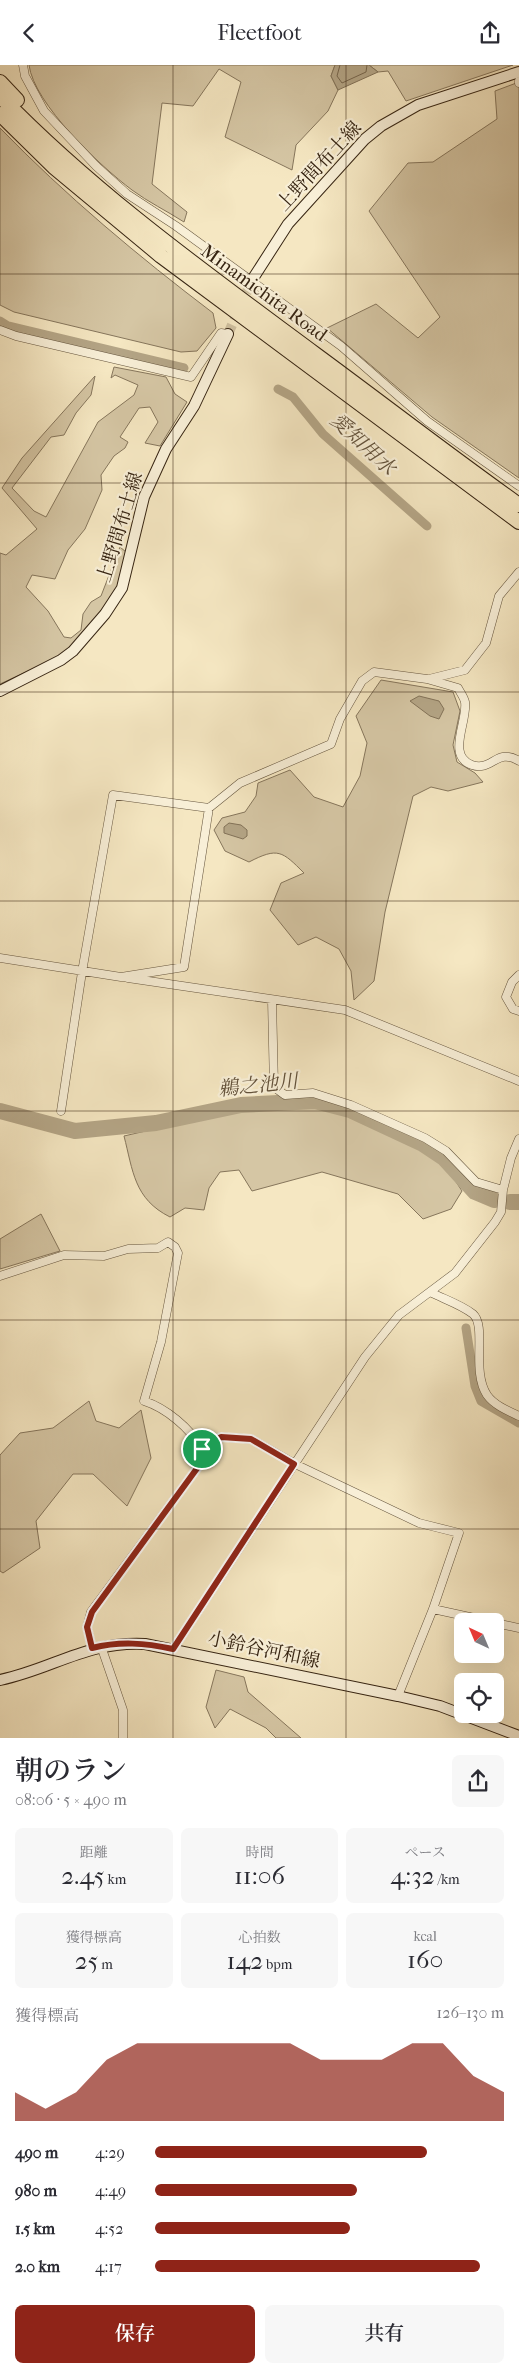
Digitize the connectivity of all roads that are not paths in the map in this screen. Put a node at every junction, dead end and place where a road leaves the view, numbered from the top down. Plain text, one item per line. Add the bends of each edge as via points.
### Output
1 (23, 65) edge
2 (519, 72) edge
3 (0, 83) edge
4 (0, 96) edge
5 (0, 114) edge
6 (57, 153) junction
7 (252, 280) junction
8 (0, 329) edge
9 (228, 334) joint
10 (519, 486) edge
11 (519, 505) edge
12 (519, 522) edge
13 (519, 572) edge
14 (427, 679) junction
15 (0, 691) edge
16 (519, 761) edge
17 (210, 809) junction
18 (0, 957) edge
19 (82, 972) junction
20 (519, 975) edge
21 (121, 977) junction
22 (272, 1001) junction
23 (519, 1011) edge
24 (519, 1081) edge
25 (61, 1111) dead end
26 (519, 1139) edge
27 (503, 1190) junction
28 (0, 1276) edge
29 (432, 1293) junction
30 (519, 1416) edge
31 (202, 1449) junction
32 (294, 1464) junction
33 (433, 1609) junction
34 (454, 1614) edge
35 (504, 1625) edge
36 (519, 1628) edge
37 (97, 1647) junction
38 (173, 1649) junction
39 (0, 1680) edge
40 (398, 1696) junction
41 (519, 1736) edge
42 (123, 1738) edge

1 - 7 street via 25,76 44,111 96,166 127,194
2 - 7 main road, 上野間布土線 via 418,105 370,134 288,224
3 - 6 highway via 54,141
4 - 6 highway, Minamichita Road
5 - 12 highway, Minamichita Road via 54,167 161,256
6 - 11 highway, Minamichita Road via 173,249
7 - 10 street via 341,346 427,421
8 - 9 street via 16,336 191,377 222,333
9 - 15 main road, 上野間布土線 via 194,406 166,449 144,497 122,588 114,601 73,651
13 - 14 street via 499,596 486,643 466,670
14 - 16 street via 458,688 465,702 459,750 466,762 482,766 506,756
14 - 17 street via 374,672 362,681 340,719 331,743 240,783
17 - 19 street via 114,795
17 - 21 street via 184,967
18 - 19 street
19 - 21 street
19 - 25 street
20 - 23 street via 506,997 513,1009
21 - 22 street
22 - 24 street via 345,1010
22 - 27 street via 274,1087 285,1095 313,1093 351,1105 417,1134 446,1151 476,1182
26 - 27 street
27 - 29 street via 498,1217 455,1273
28 - 31 street via 64,1255 104,1256 128,1249 150,1250 171,1243 178,1253 161,1342 144,1401 155,1405 191,1433
29 - 30 street via 474,1314 480,1324 478,1359 487,1395
29 - 32 street via 399,1315 365,1357
31 - 32 street via 221,1437 251,1439
31 - 37 street via 198,1467 92,1612 87,1627
32 - 33 street via 419,1523 459,1533
32 - 38 street
33 - 34 street
33 - 40 street
35 - 36 street
37 - 38 main road, 小鈴谷河和線 via 131,1643
37 - 39 main road, 小鈴谷河和線
37 - 42 street via 122,1710
38 - 40 main road, 小鈴谷河和線
40 - 41 main road, 小鈴谷河和線 via 440,1706

